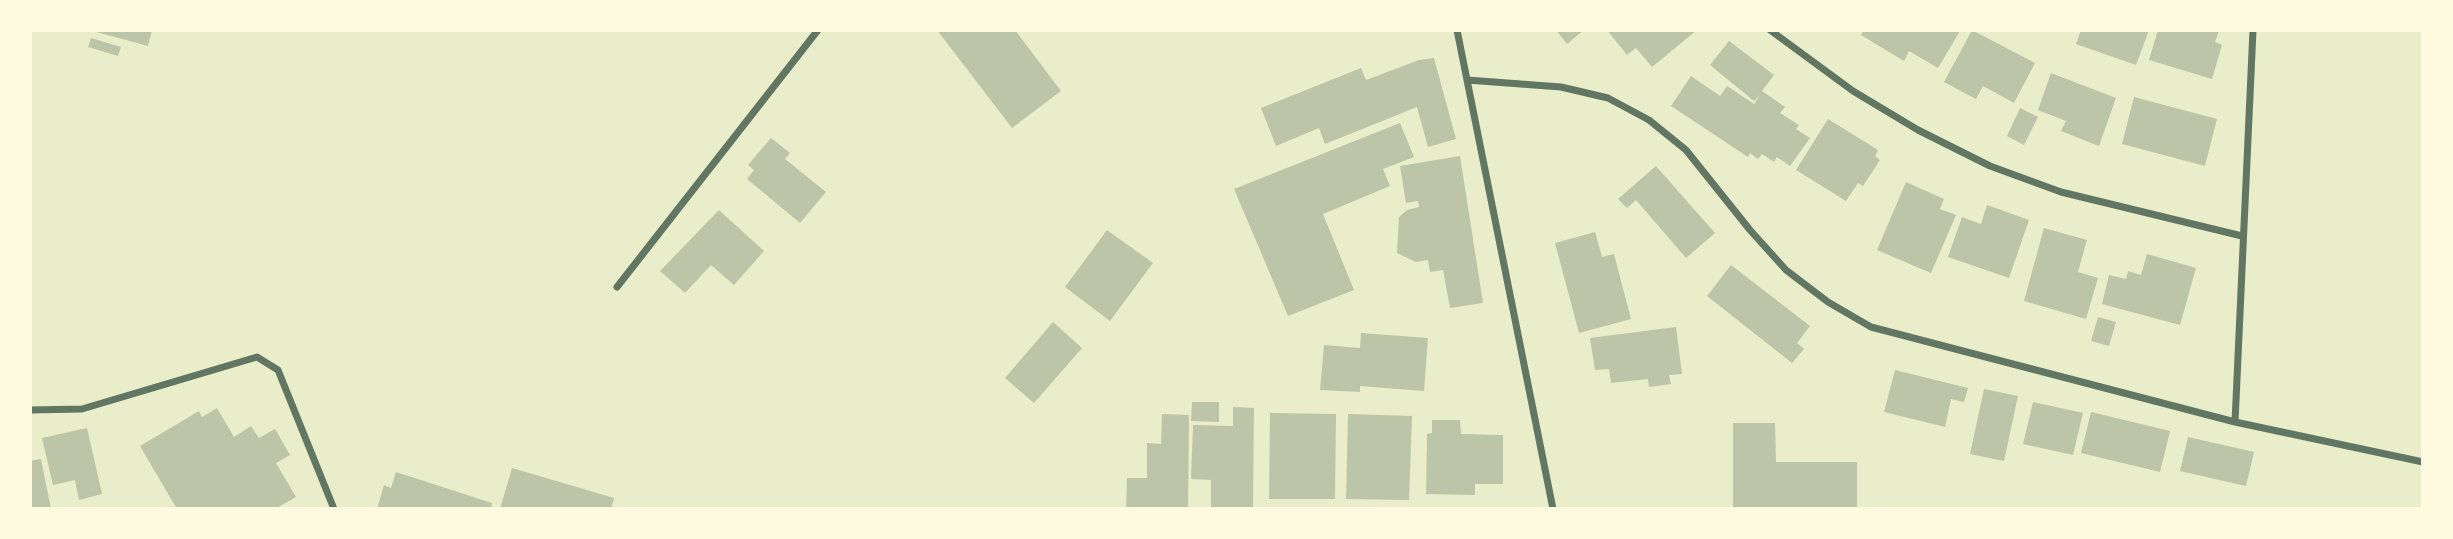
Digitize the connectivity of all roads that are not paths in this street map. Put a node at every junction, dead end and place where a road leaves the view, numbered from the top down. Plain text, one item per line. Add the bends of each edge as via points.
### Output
1 (818, 30) edge
2 (1457, 30) edge
3 (1770, 30) edge
4 (2253, 30) edge
5 (1467, 80) junction
6 (2242, 236) junction
7 (617, 288) dead end
8 (30, 410) edge
9 (2235, 422) junction
10 (2423, 462) edge
11 (334, 509) edge
12 (1553, 509) edge

1 - 7 street
2 - 5 street
3 - 6 street via 1853,91 1990,166 2061,192
4 - 6 street
5 - 9 street via 1560,87 1608,98 1649,120 1686,150 1786,270 1871,327
5 - 12 street
6 - 9 street
8 - 11 street via 82,409 257,357 278,370
9 - 10 street

